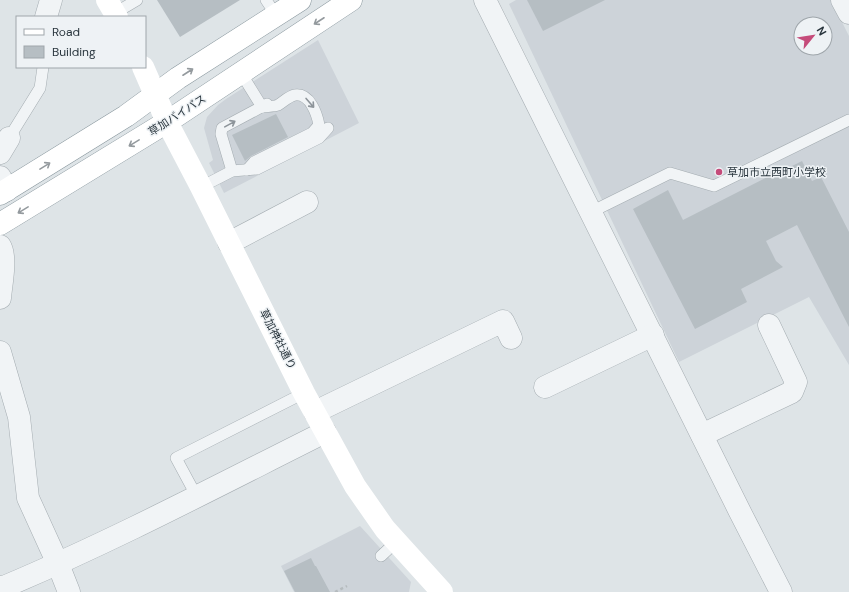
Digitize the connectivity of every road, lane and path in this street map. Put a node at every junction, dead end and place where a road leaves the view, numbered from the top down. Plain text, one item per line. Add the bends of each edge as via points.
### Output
1 (51, 0) edge
2 (137, 0) edge
3 (300, 0) edge
4 (351, 0) edge
5 (485, 0) edge
6 (842, 0) edge
7 (271, 8) edge
8 (113, 10) edge
9 (849, 14) edge
10 (46, 16) edge
11 (43, 68) edge
12 (143, 68) edge
13 (241, 73) junction
14 (156, 94) junction
15 (276, 100) dead end
16 (262, 107) junction
17 (849, 120) edge
18 (167, 122) junction
19 (328, 128) dead end
20 (4, 146) edge
21 (247, 170) junction
22 (232, 171) junction
23 (2, 187) edge
24 (201, 187) junction
25 (306, 202) dead end
26 (591, 212) junction
27 (0, 224) edge
28 (229, 243) junction
29 (0, 246) edge
30 (0, 298) edge
31 (769, 326) dead end
32 (653, 335) junction
33 (512, 338) dead end
34 (0, 352) edge
35 (545, 387) dead end
36 (304, 393) junction
37 (315, 412) junction
38 (325, 432) junction
39 (702, 435) junction
40 (197, 496) junction
41 (58, 564) junction
42 (347, 586) dead end
43 (5, 588) edge
44 (435, 590) edge
45 (69, 592) edge
46 (335, 592) edge
47 (781, 592) edge

1 - 10 street
2 - 8 lane
3 - 7 main road
4 -> 13 main road, 草加バイパス
5 - 26 street
6 - 9 street
14 -> 7 main road
11 - 20 lane via 40,88
12 - 14 main road, 草加神社通り
13 - 16 lane
13 - 18 main road, 草加バイパス
14 - 18 main road, 草加神社通り
23 -> 14 main road via 126,116
15 - 16 lane
16 -> 21 lane via 276,106 295,95 304,97 313,105 319,125 312,132 254,162
22 -> 16 lane via 221,134 222,128
17 - 26 lane via 714,186 670,173
18 - 24 main road, 草加神社通り
18 -> 27 main road, 草加バイパス
19 - 21 lane via 319,138 283,157 257,169
21 - 22 lane
22 - 24 lane
24 - 28 main road, 草加神社通り
25 - 28 street
26 - 32 street
28 - 36 main road, 草加神社通り
29 - 30 street via 3,269
31 - 39 street via 796,382 792,392
32 - 35 street
32 - 39 street
33 - 37 street via 503,321
34 - 41 street via 19,417 28,498
36 - 37 main road, 草加神社通り
36 - 40 lane via 176,458
37 - 38 main road, 草加神社通り
38 - 40 street
38 - 44 main road, 草加神社通り via 354,486 377,519 388,549
39 - 47 street
40 - 41 street
41 - 43 street
41 - 45 street
42 - 46 path

